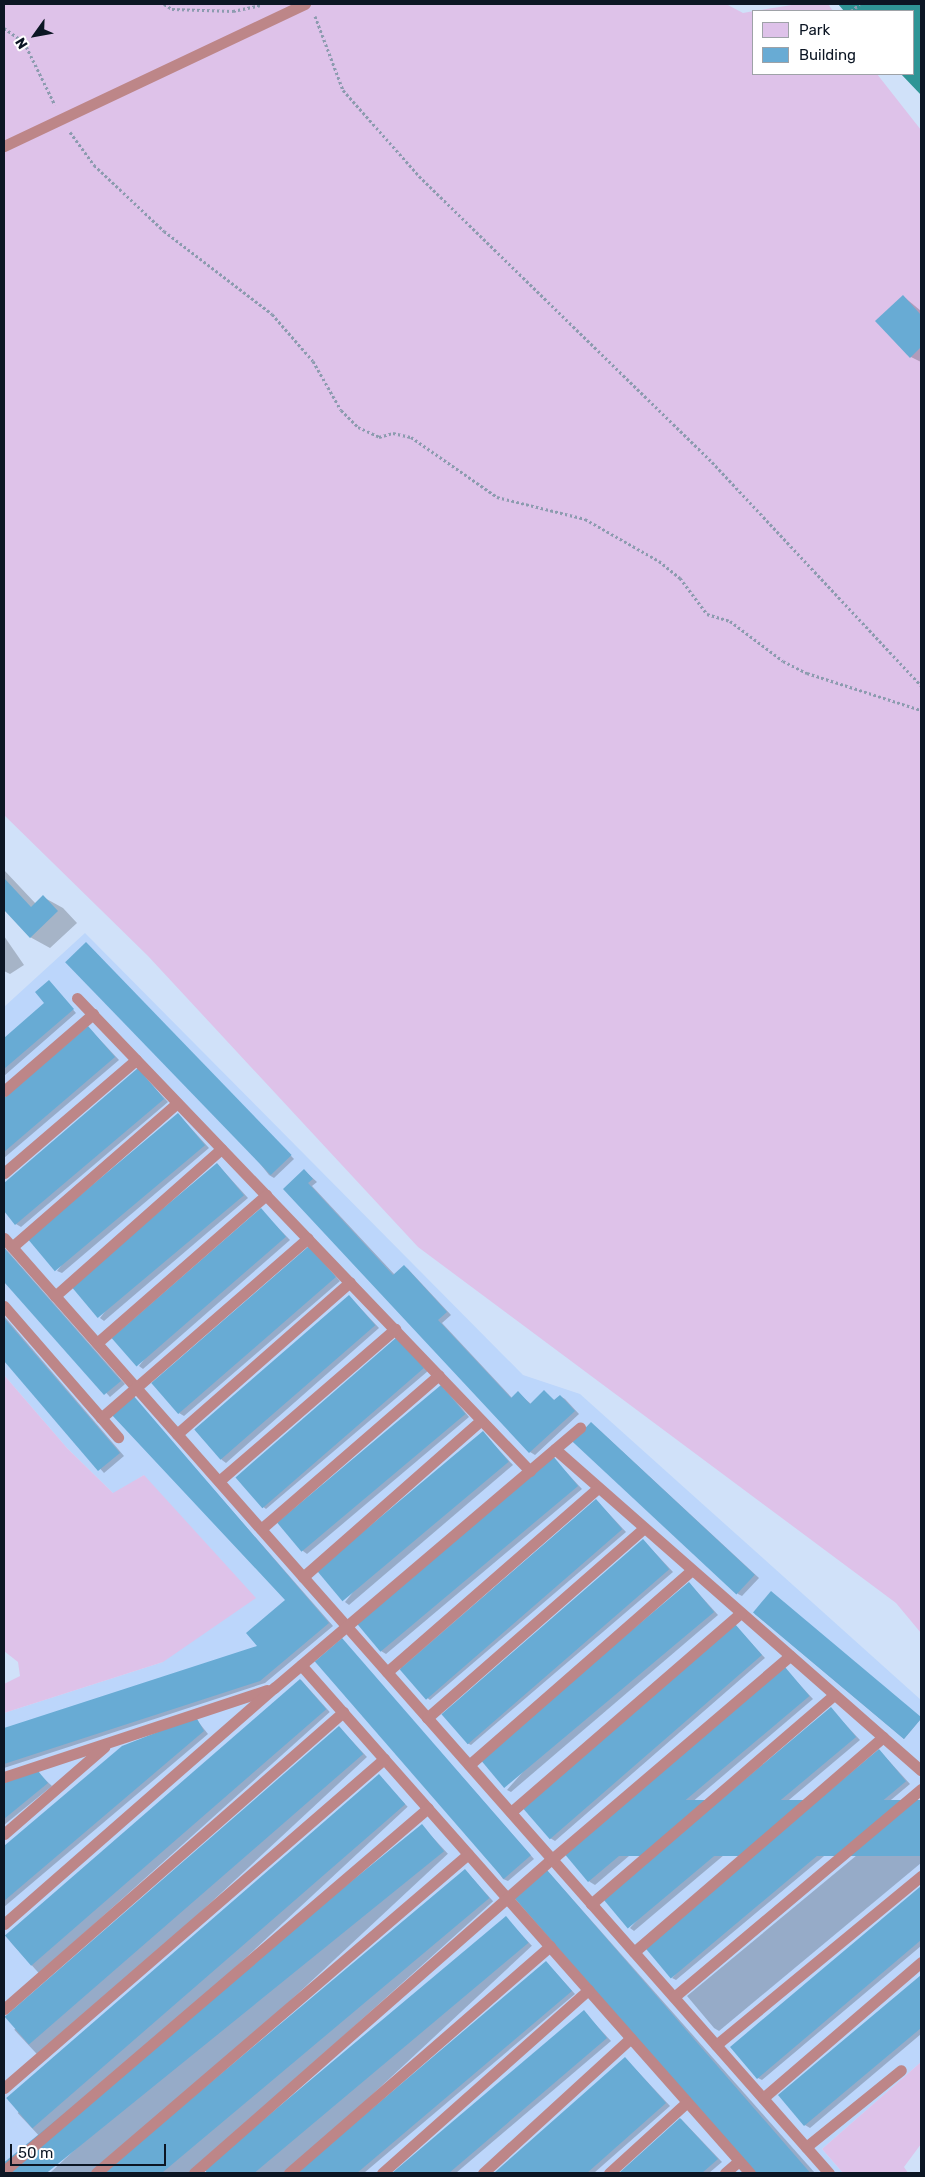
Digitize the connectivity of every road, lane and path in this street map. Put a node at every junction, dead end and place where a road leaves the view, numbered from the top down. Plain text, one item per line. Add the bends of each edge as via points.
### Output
1 (164, 4) edge
2 (268, 4) edge
3 (309, 8) edge
4 (4, 28) edge
5 (61, 120) junction
6 (4, 146) edge
7 (921, 685) edge
8 (921, 710) edge
9 (77, 998) dead end
10 (93, 1014) junction
11 (136, 1060) junction
12 (4, 1091) edge
13 (178, 1103) junction
14 (221, 1149) junction
15 (4, 1173) edge
16 (266, 1195) junction
17 (4, 1238) edge
18 (308, 1238) junction
19 (12, 1247) junction
20 (350, 1282) junction
21 (55, 1296) junction
22 (4, 1306) edge
23 (394, 1329) junction
24 (97, 1343) junction
25 (439, 1375) junction
26 (136, 1387) junction
27 (101, 1418) junction
28 (481, 1420) junction
29 (580, 1428) dead end
30 (177, 1434) junction
31 (118, 1437) dead end
32 (555, 1450) junction
33 (530, 1470) junction
34 (219, 1481) junction
35 (598, 1488) junction
36 (644, 1528) junction
37 (261, 1529) junction
38 (692, 1570) junction
39 (303, 1577) junction
40 (741, 1613) junction
41 (347, 1626) junction
42 (790, 1656) junction
43 (301, 1665) junction
44 (387, 1672) junction
45 (274, 1688) junction
46 (834, 1694) junction
47 (343, 1712) junction
48 (427, 1718) junction
49 (883, 1737) junction
50 (109, 1743) junction
51 (384, 1759) junction
52 (469, 1764) junction
53 (921, 1771) edge
54 (4, 1777) edge
55 (921, 1789) edge
56 (428, 1808) junction
57 (511, 1812) junction
58 (4, 1834) edge
59 (468, 1854) junction
60 (552, 1859) junction
61 (921, 1876) edge
62 (507, 1898) junction
63 (591, 1904) junction
64 (4, 1924) edge
65 (550, 1946) junction
66 (634, 1952) junction
67 (921, 1962) edge
68 (588, 1990) junction
69 (674, 1997) junction
70 (4, 2009) edge
71 (630, 2038) junction
72 (716, 2045) junction
73 (901, 2070) dead end
74 (4, 2088) edge
75 (762, 2098) junction
76 (687, 2102) junction
77 (806, 2147) junction
78 (739, 2161) junction
79 (4, 2171) edge
80 (96, 2173) edge
81 (194, 2173) edge
82 (288, 2173) edge
83 (382, 2173) edge
84 (483, 2173) edge
85 (609, 2173) edge
86 (725, 2173) edge
87 (750, 2173) edge
88 (829, 2173) edge

1 - 2 path via 172,9 233,12
3 - 5 lane
3 - 7 path via 343,90 419,176 712,462
4 - 5 path via 24,42
5 - 6 lane
5 - 8 path via 94,165 121,193 164,232 272,314 313,361 341,410 358,427 380,437 393,433 411,436 497,497 585,519 659,561 680,578 707,614 730,621 783,661 807,673
9 - 10 lane
10 - 11 lane
10 - 12 lane
11 - 13 lane
11 - 15 lane
13 - 14 lane
13 - 19 lane
14 - 16 lane
14 - 21 lane
16 - 18 lane
16 - 24 lane
17 - 19 lane
18 - 20 lane
18 - 26 lane
19 - 21 lane
20 - 23 lane
20 - 30 lane
21 - 24 lane
22 - 27 lane
23 - 25 lane
23 - 34 lane
24 - 26 lane
25 - 28 lane
25 - 37 lane
26 - 27 lane
26 - 30 lane
27 - 31 lane
28 - 33 lane
28 - 39 lane
29 - 32 lane
30 - 34 lane
32 - 33 lane
32 - 35 lane
33 - 41 lane
34 - 37 lane
35 - 36 lane
35 - 44 lane
36 - 38 lane
36 - 48 lane
37 - 39 lane
38 - 40 lane
38 - 52 lane
39 - 41 lane
40 - 42 lane
40 - 57 lane
41 - 43 lane
41 - 44 lane
42 - 46 lane
42 - 60 lane
43 - 45 lane
43 - 47 lane
44 - 48 lane
45 - 50 lane
45 - 64 lane
46 - 49 lane
46 - 63 lane
47 - 51 lane
47 - 70 lane
48 - 52 lane
49 - 53 lane
49 - 66 lane
50 - 54 lane
50 - 58 lane
51 - 56 lane
51 - 74 lane
52 - 57 lane
55 - 69 lane
56 - 59 lane
56 - 79 lane
57 - 60 lane
59 - 62 lane
59 - 80 lane
60 - 62 lane
60 - 63 lane
61 - 72 lane
62 - 65 lane
62 - 81 lane
63 - 66 lane
65 - 68 lane
65 - 82 lane
66 - 69 lane
67 - 75 lane
68 - 71 lane
68 - 83 lane
69 - 72 lane
71 - 76 lane
71 - 84 lane
72 - 75 lane
73 - 77 lane
75 - 77 lane
76 - 78 lane
76 - 85 lane
77 - 88 lane
78 - 86 lane
78 - 87 lane

